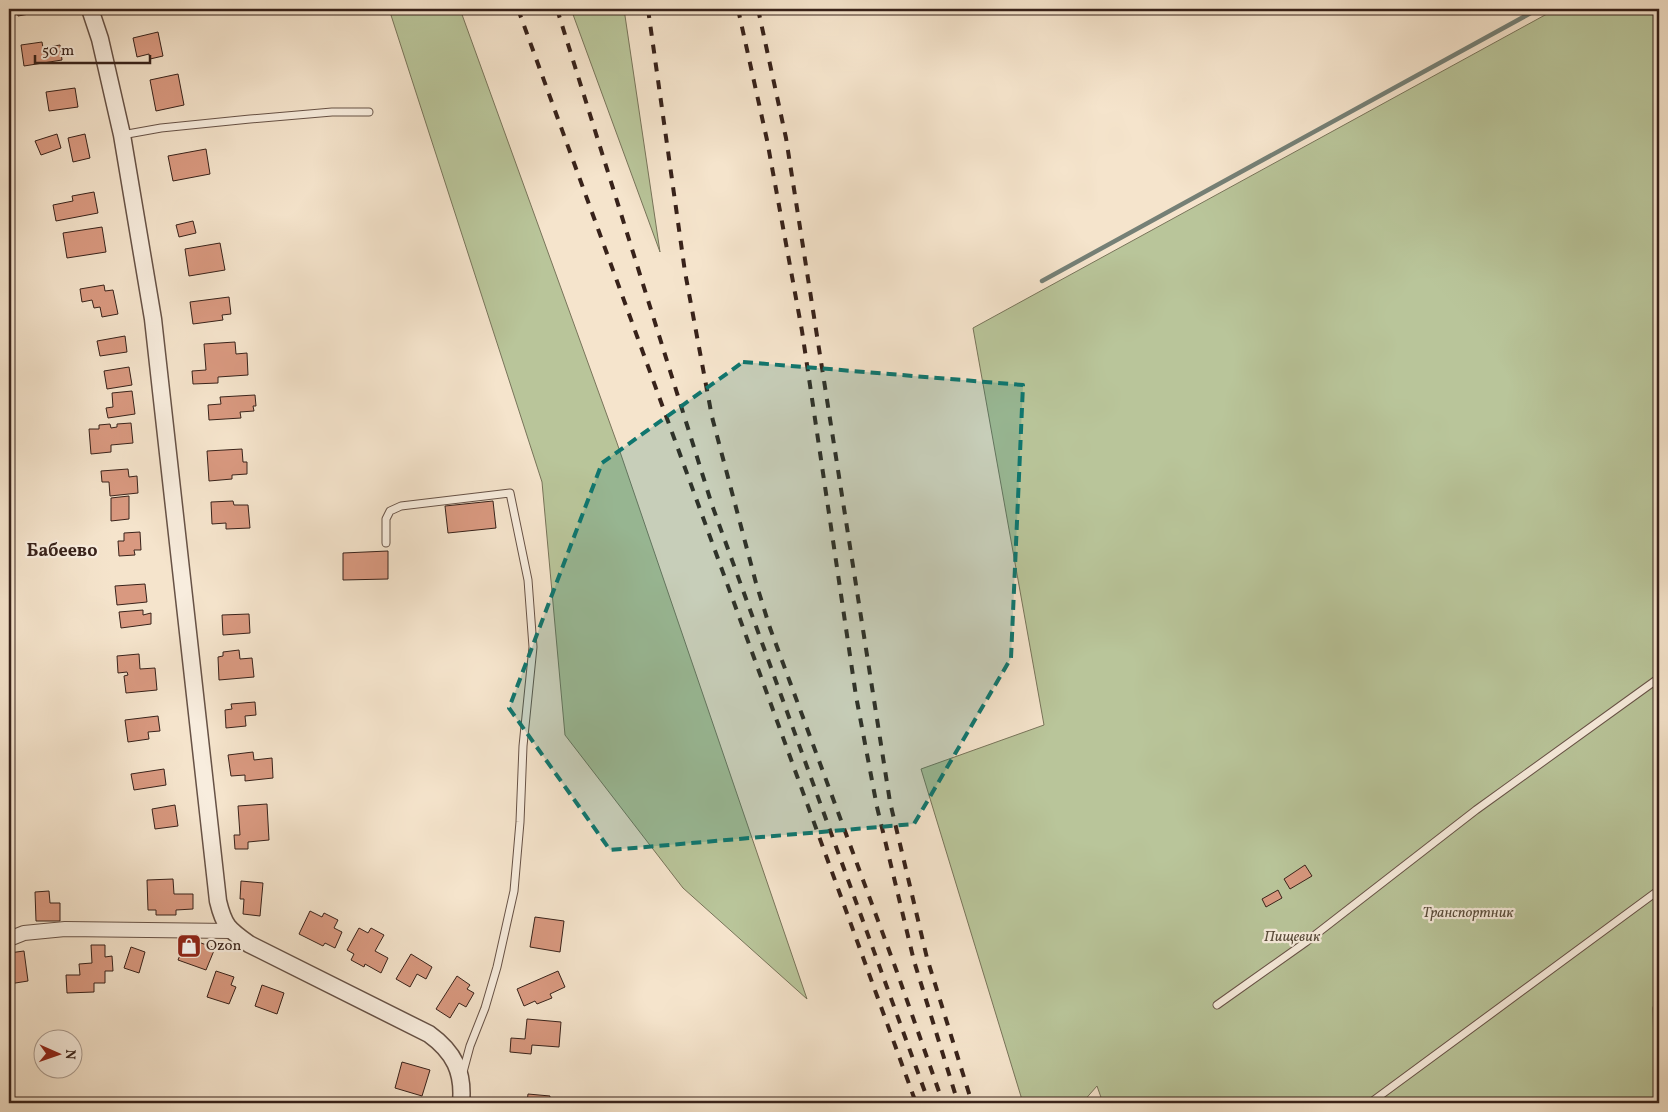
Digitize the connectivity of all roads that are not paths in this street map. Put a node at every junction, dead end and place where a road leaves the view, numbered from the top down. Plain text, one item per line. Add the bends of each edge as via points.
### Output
1 (90, 9) edge
2 (370, 112) dead end
3 (122, 135) junction
4 (386, 543) dead end
5 (1659, 678) edge
6 (1659, 890) edge
7 (230, 931) junction
8 (9, 938) edge
9 (1217, 1005) dead end
10 (1657, 1008) dead end
11 (461, 1079) junction
12 (1659, 1086) edge
13 (461, 1103) edge
14 (1370, 1103) edge

1 - 3 street
2 - 3 lane via 332,112 161,128
3 - 7 street via 153,319 218,900 222,918
4 - 11 lane via 386,519 390,511 401,506 510,493 528,580 533,646 514,891 497,968
5 - 9 lane via 1476,810 1306,942
6 - 14 lane
7 - 8 street via 65,930 24,933
7 - 11 street via 249,944 429,1034 444,1045
10 - 12 lane
11 - 13 street

